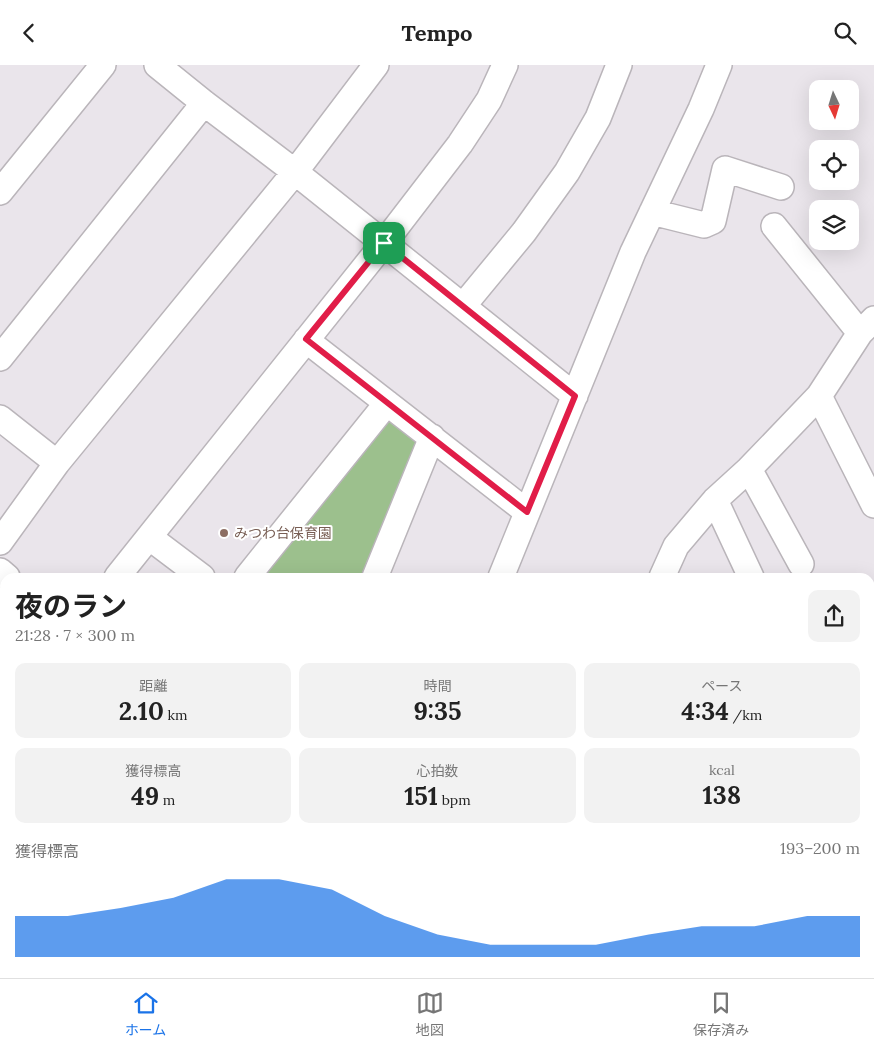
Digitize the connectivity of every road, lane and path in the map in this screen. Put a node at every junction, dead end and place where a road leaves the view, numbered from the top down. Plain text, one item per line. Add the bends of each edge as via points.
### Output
1 (103, 65) edge
2 (157, 65) edge
3 (376, 65) edge
4 (504, 65) edge
5 (618, 65) edge
6 (720, 65) edge
7 (204, 103) junction
8 (295, 172) junction
9 (781, 187) dead end
10 (0, 192) edge
11 (652, 212) junction
12 (774, 226) dead end
13 (384, 243) junction
14 (463, 307) junction
15 (867, 326) edge
16 (306, 339) junction
17 (0, 357) edge
18 (575, 396) junction
19 (819, 396) junction
20 (387, 403) junction
21 (0, 418) edge
22 (432, 437) junction
23 (58, 463) junction
24 (749, 469) junction
25 (715, 500) junction
26 (874, 505) edge
27 (527, 512) junction
28 (149, 537) junction
29 (0, 542) edge
30 (801, 564) dead end
31 (120, 573) edge
32 (197, 573) edge
33 (250, 573) edge
34 (378, 573) edge
35 (503, 573) edge
36 (664, 573) edge
37 (749, 573) edge

1 - 10 street
2 - 7 street
3 - 8 street
4 - 13 street via 489,100 460,144
5 - 14 street via 598,118 567,172 524,232
6 - 11 street
7 - 8 street
7 - 17 street
8 - 13 street
8 - 23 street
9 - 11 street via 725,169 713,221 704,225
11 - 18 street
12 - 15 street
13 - 14 street
13 - 16 street
14 - 18 street
15 - 19 street
16 - 20 street
16 - 28 street
18 - 27 street
19 - 24 street
19 - 26 street
20 - 22 street
20 - 33 street
21 - 23 street
22 - 27 street
22 - 34 street
23 - 29 street
24 - 25 street
24 - 30 street
25 - 36 street via 676,546
25 - 37 street
27 - 35 street
28 - 31 street
28 - 32 street

